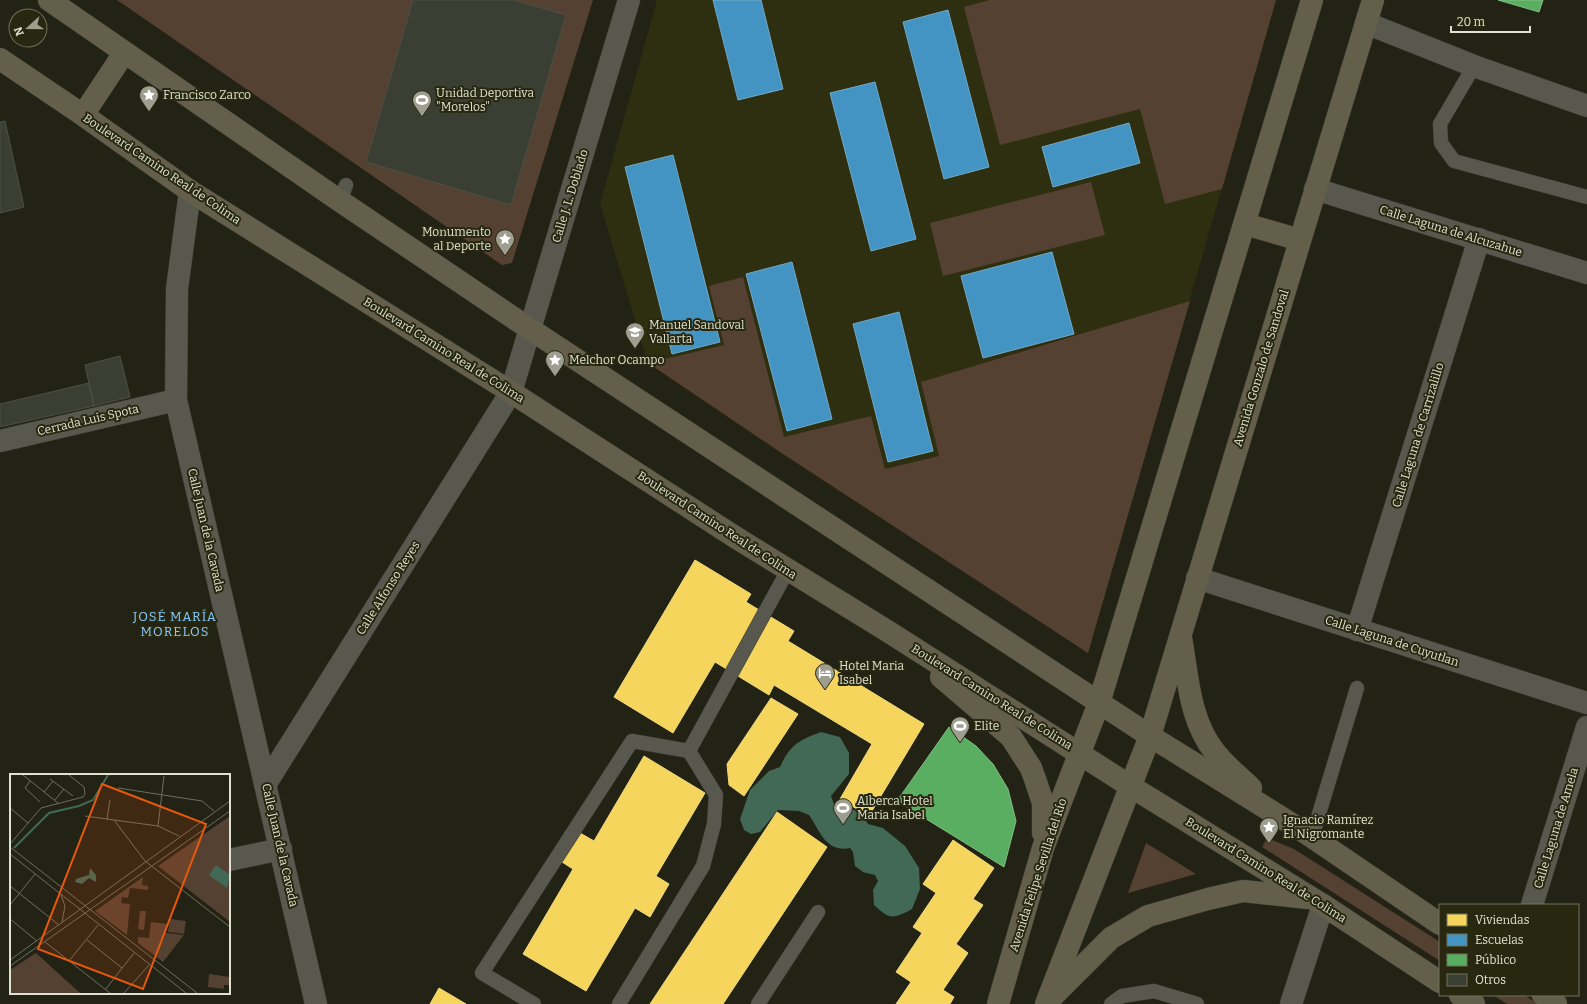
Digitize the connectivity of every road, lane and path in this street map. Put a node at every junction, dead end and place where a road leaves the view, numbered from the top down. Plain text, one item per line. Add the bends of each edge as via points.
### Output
1 (49, 0) edge
2 (629, 0) edge
3 (1312, 0) edge
4 (1373, 0) edge
5 (1366, 23) junction
6 (124, 53) junction
7 (0, 59) edge
8 (1474, 66) junction
9 (1587, 106) edge
10 (82, 115) junction
11 (1316, 189) junction
12 (190, 191) junction
13 (1587, 197) edge
14 (1245, 224) junction
15 (1479, 239) junction
16 (1300, 240) junction
17 (1587, 273) edge
18 (530, 329) junction
19 (511, 392) junction
20 (176, 400) junction
21 (0, 441) edge
22 (788, 570) junction
23 (1198, 578) junction
24 (1357, 630) junction
25 (889, 632) junction
26 (1180, 635) junction
27 (1357, 688) dead end
28 (1099, 702) junction
29 (1587, 703) edge
30 (1587, 727) edge
31 (1150, 736) junction
32 (689, 751) junction
33 (1080, 753) junction
34 (266, 785) junction
35 (1130, 786) junction
36 (1308, 834) junction
37 (1043, 848) junction
38 (281, 849) junction
39 (230, 860) edge
40 (1318, 902) junction
41 (1532, 904) edge
42 (818, 912) dead end
43 (1439, 923) edge
44 (1439, 981) edge
45 (1462, 996) edge
46 (1544, 996) edge
47 (316, 1004) edge
48 (534, 1004) edge
49 (619, 1004) edge
50 (758, 1004) edge
51 (998, 1004) edge
52 (1046, 1004) edge
53 (1111, 1004) edge
54 (1197, 1004) edge
55 (1291, 1004) edge
56 (1474, 1004) edge
57 (1556, 1004) edge

1 - 6 main road
2 - 18 street, Calle J. L. Doblado
3 - 14 main road
4 - 5 main road, Avenida Gonzalo de Sandoval
5 - 8 street
5 - 11 main road, Avenida Gonzalo de Sandoval
6 - 10 main road
6 - 18 main road via 343,193
7 - 10 main road, Boulevard Camino Real de Colima
8 - 9 street
8 - 13 lane via 1440,124 1441,143 1454,161
10 - 12 main road, Boulevard Camino Real de Colima
11 - 15 street, Calle Laguna de Alcuzahue
11 - 16 main road, Avenida Gonzalo de Sandoval
12 - 19 main road, Boulevard Camino Real de Colima
12 - 20 street, Calle Juan de la Cavada via 177,289
14 - 16 main road
14 - 28 main road
15 - 17 street, Calle Laguna de Alcuzahue
15 - 24 street, Calle Laguna de Carrizalillo
16 - 23 main road, Avenida Gonzalo de Sandoval
18 - 19 street, Calle J. L. Doblado
18 - 28 main road
19 - 22 main road, Boulevard Camino Real de Colima
19 - 34 street, Calle Alfonso Reyes
20 - 21 street, Cerrada Luis Spota
20 - 34 street, Calle Juan de la Cavada
22 - 25 main road, Boulevard Camino Real de Colima
22 - 32 lane
23 - 24 street, Calle Laguna de Cuyutlan
23 - 26 main road, Avenida Gonzalo de Sandoval
24 - 29 street, Calle Laguna de Cuyutlan
25 - 33 main road, Boulevard Camino Real de Colima
25 - 37 main road via 1011,736 1031,768 1043,803
26 - 31 main road, Avenida Gonzalo de Sandoval
26 - 36 main road via 1193,710 1214,751 1252,788
27 - 36 lane
28 - 31 main road
28 - 33 main road, Avenida Felipe Sevilla del Río
30 - 41 street, Calle Laguna de Amela
31 - 35 main road
31 - 36 main road
32 - 48 lane via 632,741 482,973
32 - 49 lane via 716,795 714,824 703,866
33 - 35 main road, Boulevard Camino Real de Colima
33 - 37 main road, Avenida Felipe Sevilla del Río
34 - 38 street, Calle Juan de la Cavada
35 - 40 main road, Boulevard Camino Real de Colima
35 - 52 main road
36 - 43 main road
37 - 51 main road, Avenida Felipe Sevilla del Río
38 - 39 street
38 - 47 street, Calle Juan de la Cavada
40 - 44 main road, Boulevard Camino Real de Colima
40 - 52 main road via 1243,892 1148,916 1111,938
40 - 55 street
42 - 50 lane
45 - 56 main road
46 - 57 main road
53 - 54 lane via 1122,996 1154,991

